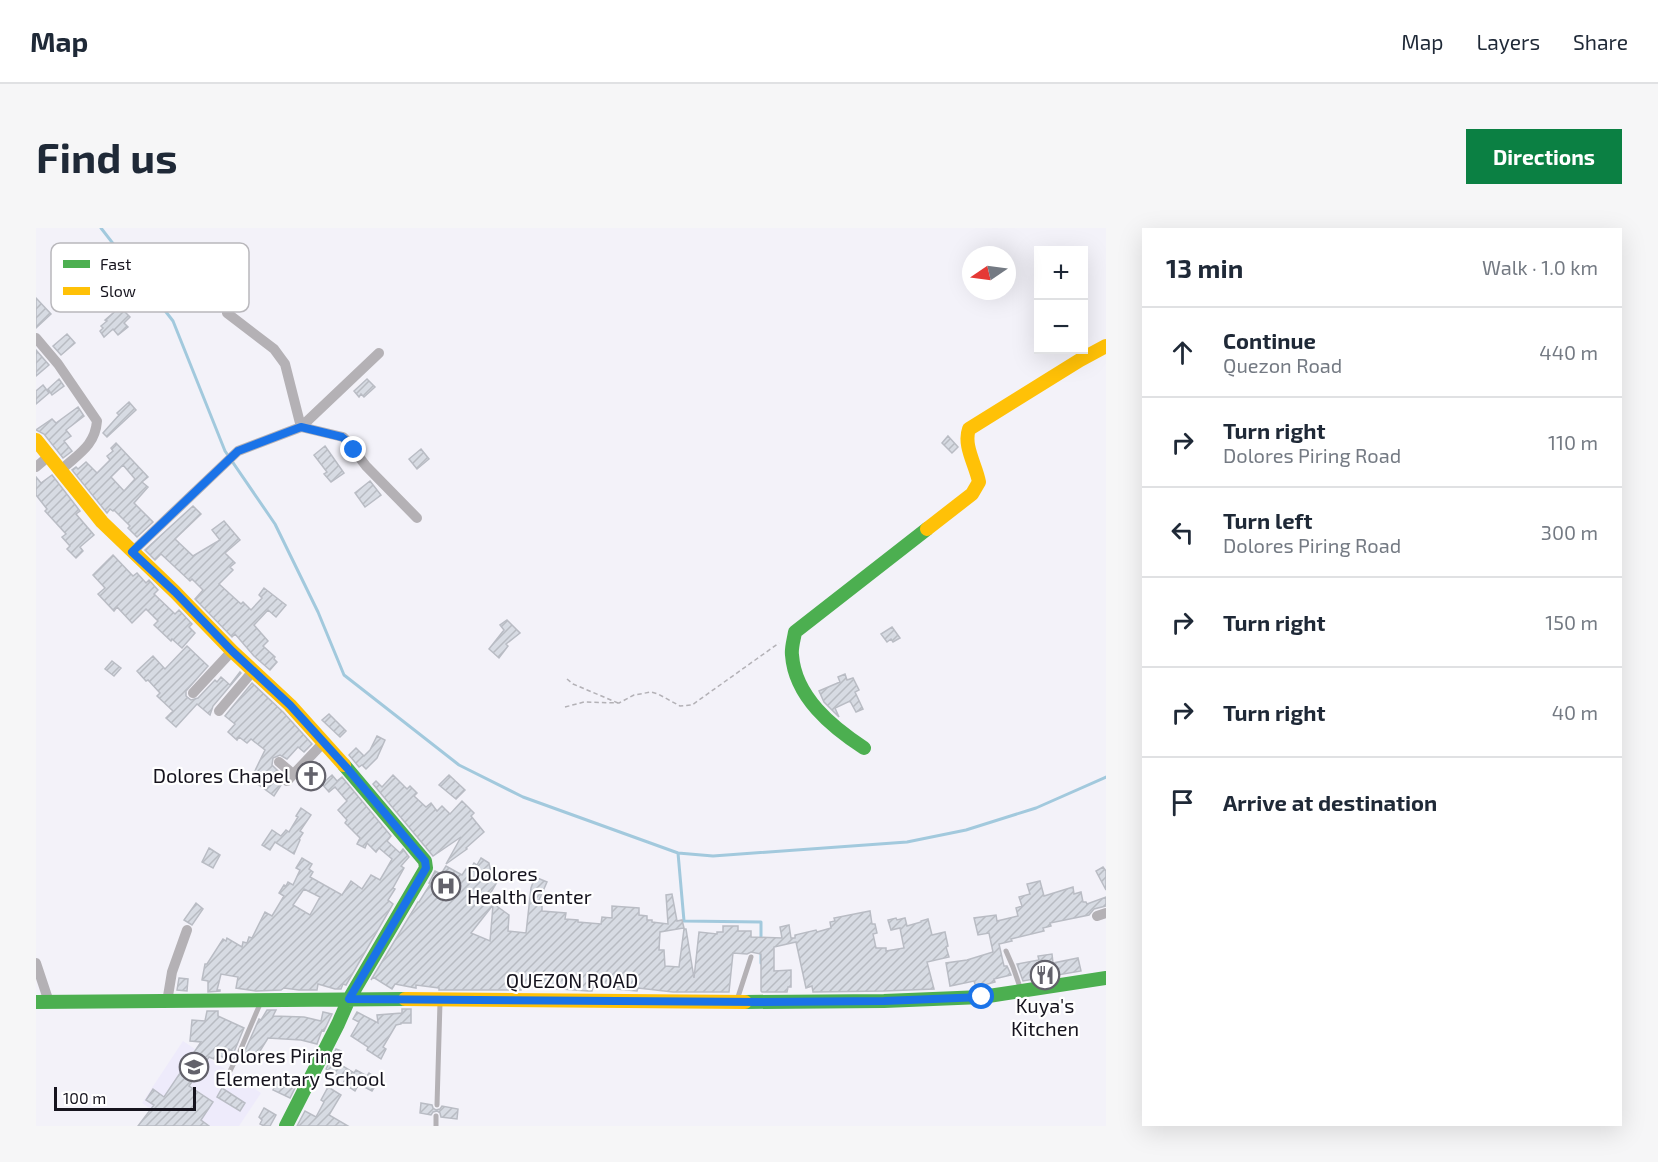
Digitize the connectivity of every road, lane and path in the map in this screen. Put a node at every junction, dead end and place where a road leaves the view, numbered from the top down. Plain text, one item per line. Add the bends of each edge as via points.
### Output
1 (227, 313) dead end
2 (36, 338) edge
3 (1106, 346) edge
4 (379, 353) dead end
5 (301, 427) junction
6 (36, 440) edge
7 (49, 456) junction
8 (36, 466) edge
9 (61, 470) junction
10 (417, 518) dead end
11 (132, 552) junction
12 (795, 632) junction
13 (232, 651) junction
14 (253, 671) junction
15 (567, 679) dead end
16 (193, 693) dead end
17 (619, 703) junction
18 (565, 707) dead end
19 (219, 711) dead end
20 (324, 742) junction
21 (864, 748) dead end
22 (279, 762) dead end
23 (186, 930) dead end
24 (1006, 951) dead end
25 (751, 957) dead end
26 (36, 963) edge
27 (1106, 978) edge
28 (1021, 992) junction
29 (349, 999) junction
30 (262, 1000) junction
31 (441, 1000) junction
32 (737, 1001) junction
33 (42, 1002) edge
34 (167, 1002) junction
35 (230, 1071) dead end
36 (437, 1105) dead end
37 (436, 1116) dead end
38 (286, 1126) edge
39 (436, 1126) edge

1 - 5 street via 274,349 285,364
2 - 9 street via 97,421 90,444
3 - 12 street via 969,429 967,445 979,482 972,494
4 - 5 street
5 - 10 street via 347,441
5 - 11 street via 238,451
6 - 7 street
7 - 8 street
7 - 9 street
9 - 11 street via 102,522
11 - 13 street
12 - 17 path via 692,705 680,706 651,692
12 - 21 street via 792,654 797,677 809,699 844,735
13 - 14 street
13 - 16 street
14 - 19 street
14 - 20 street
15 - 17 path
17 - 18 path via 584,702
20 - 22 street via 290,777
20 - 29 street via 425,861 426,868
23 - 34 street
24 - 28 lane
25 - 32 lane
26 - 33 street
27 - 28 street, QUEZON ROAD
28 - 32 street, QUEZON ROAD via 941,999
29 - 30 street, QUEZON ROAD
29 - 31 street, QUEZON ROAD
29 - 38 street
30 - 34 street, QUEZON ROAD
30 - 35 lane
31 - 32 street, QUEZON ROAD
31 - 36 lane
33 - 34 street, QUEZON ROAD
37 - 39 lane

